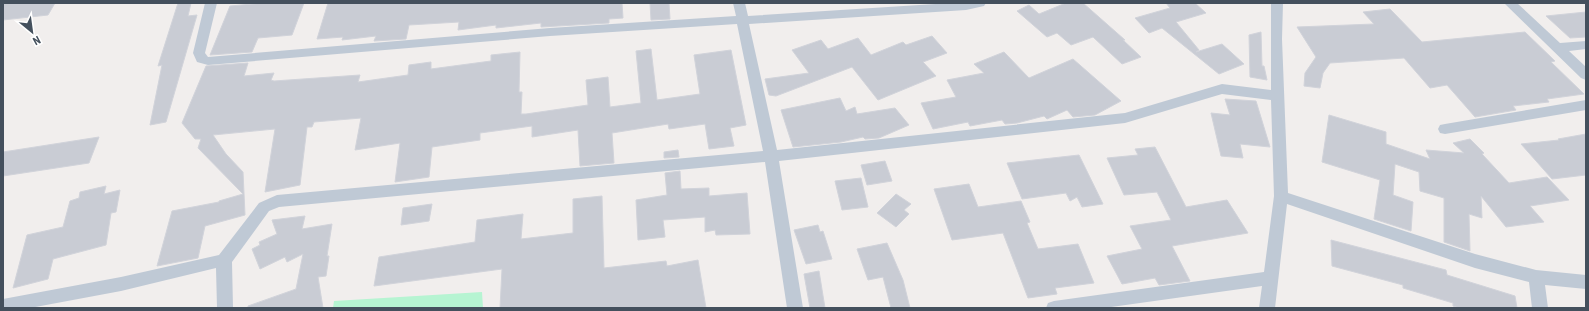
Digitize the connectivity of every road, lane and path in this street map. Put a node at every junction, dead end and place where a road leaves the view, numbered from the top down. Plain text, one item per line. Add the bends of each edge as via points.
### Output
1 (211, 3) edge
2 (739, 3) edge
3 (980, 3) edge
4 (1281, 3) edge
5 (1510, 3) edge
6 (743, 21) junction
7 (1586, 45) edge
8 (1558, 48) junction
9 (1586, 75) edge
10 (1277, 96) junction
11 (1586, 105) edge
12 (1445, 129) dead end
13 (771, 156) junction
14 (1281, 196) junction
15 (224, 260) junction
16 (1536, 277) junction
17 (1270, 278) junction
18 (1586, 282) edge
19 (3, 306) edge
20 (225, 308) edge
21 (796, 308) edge
22 (1054, 308) edge
23 (1267, 308) edge
24 (1540, 308) edge

1 - 6 street via 199,53 201,59 208,61 550,32
2 - 6 street
3 - 6 street
4 - 10 street
5 - 8 street
6 - 13 street
7 - 8 street
8 - 9 street
10 - 13 street via 1222,89 1125,118
10 - 14 street
11 - 12 street
13 - 15 street via 277,201 264,207
13 - 21 street
14 - 16 street via 1475,261
14 - 17 street
15 - 19 street via 121,284
15 - 20 street
16 - 18 street
16 - 24 street
17 - 22 street
17 - 23 street

